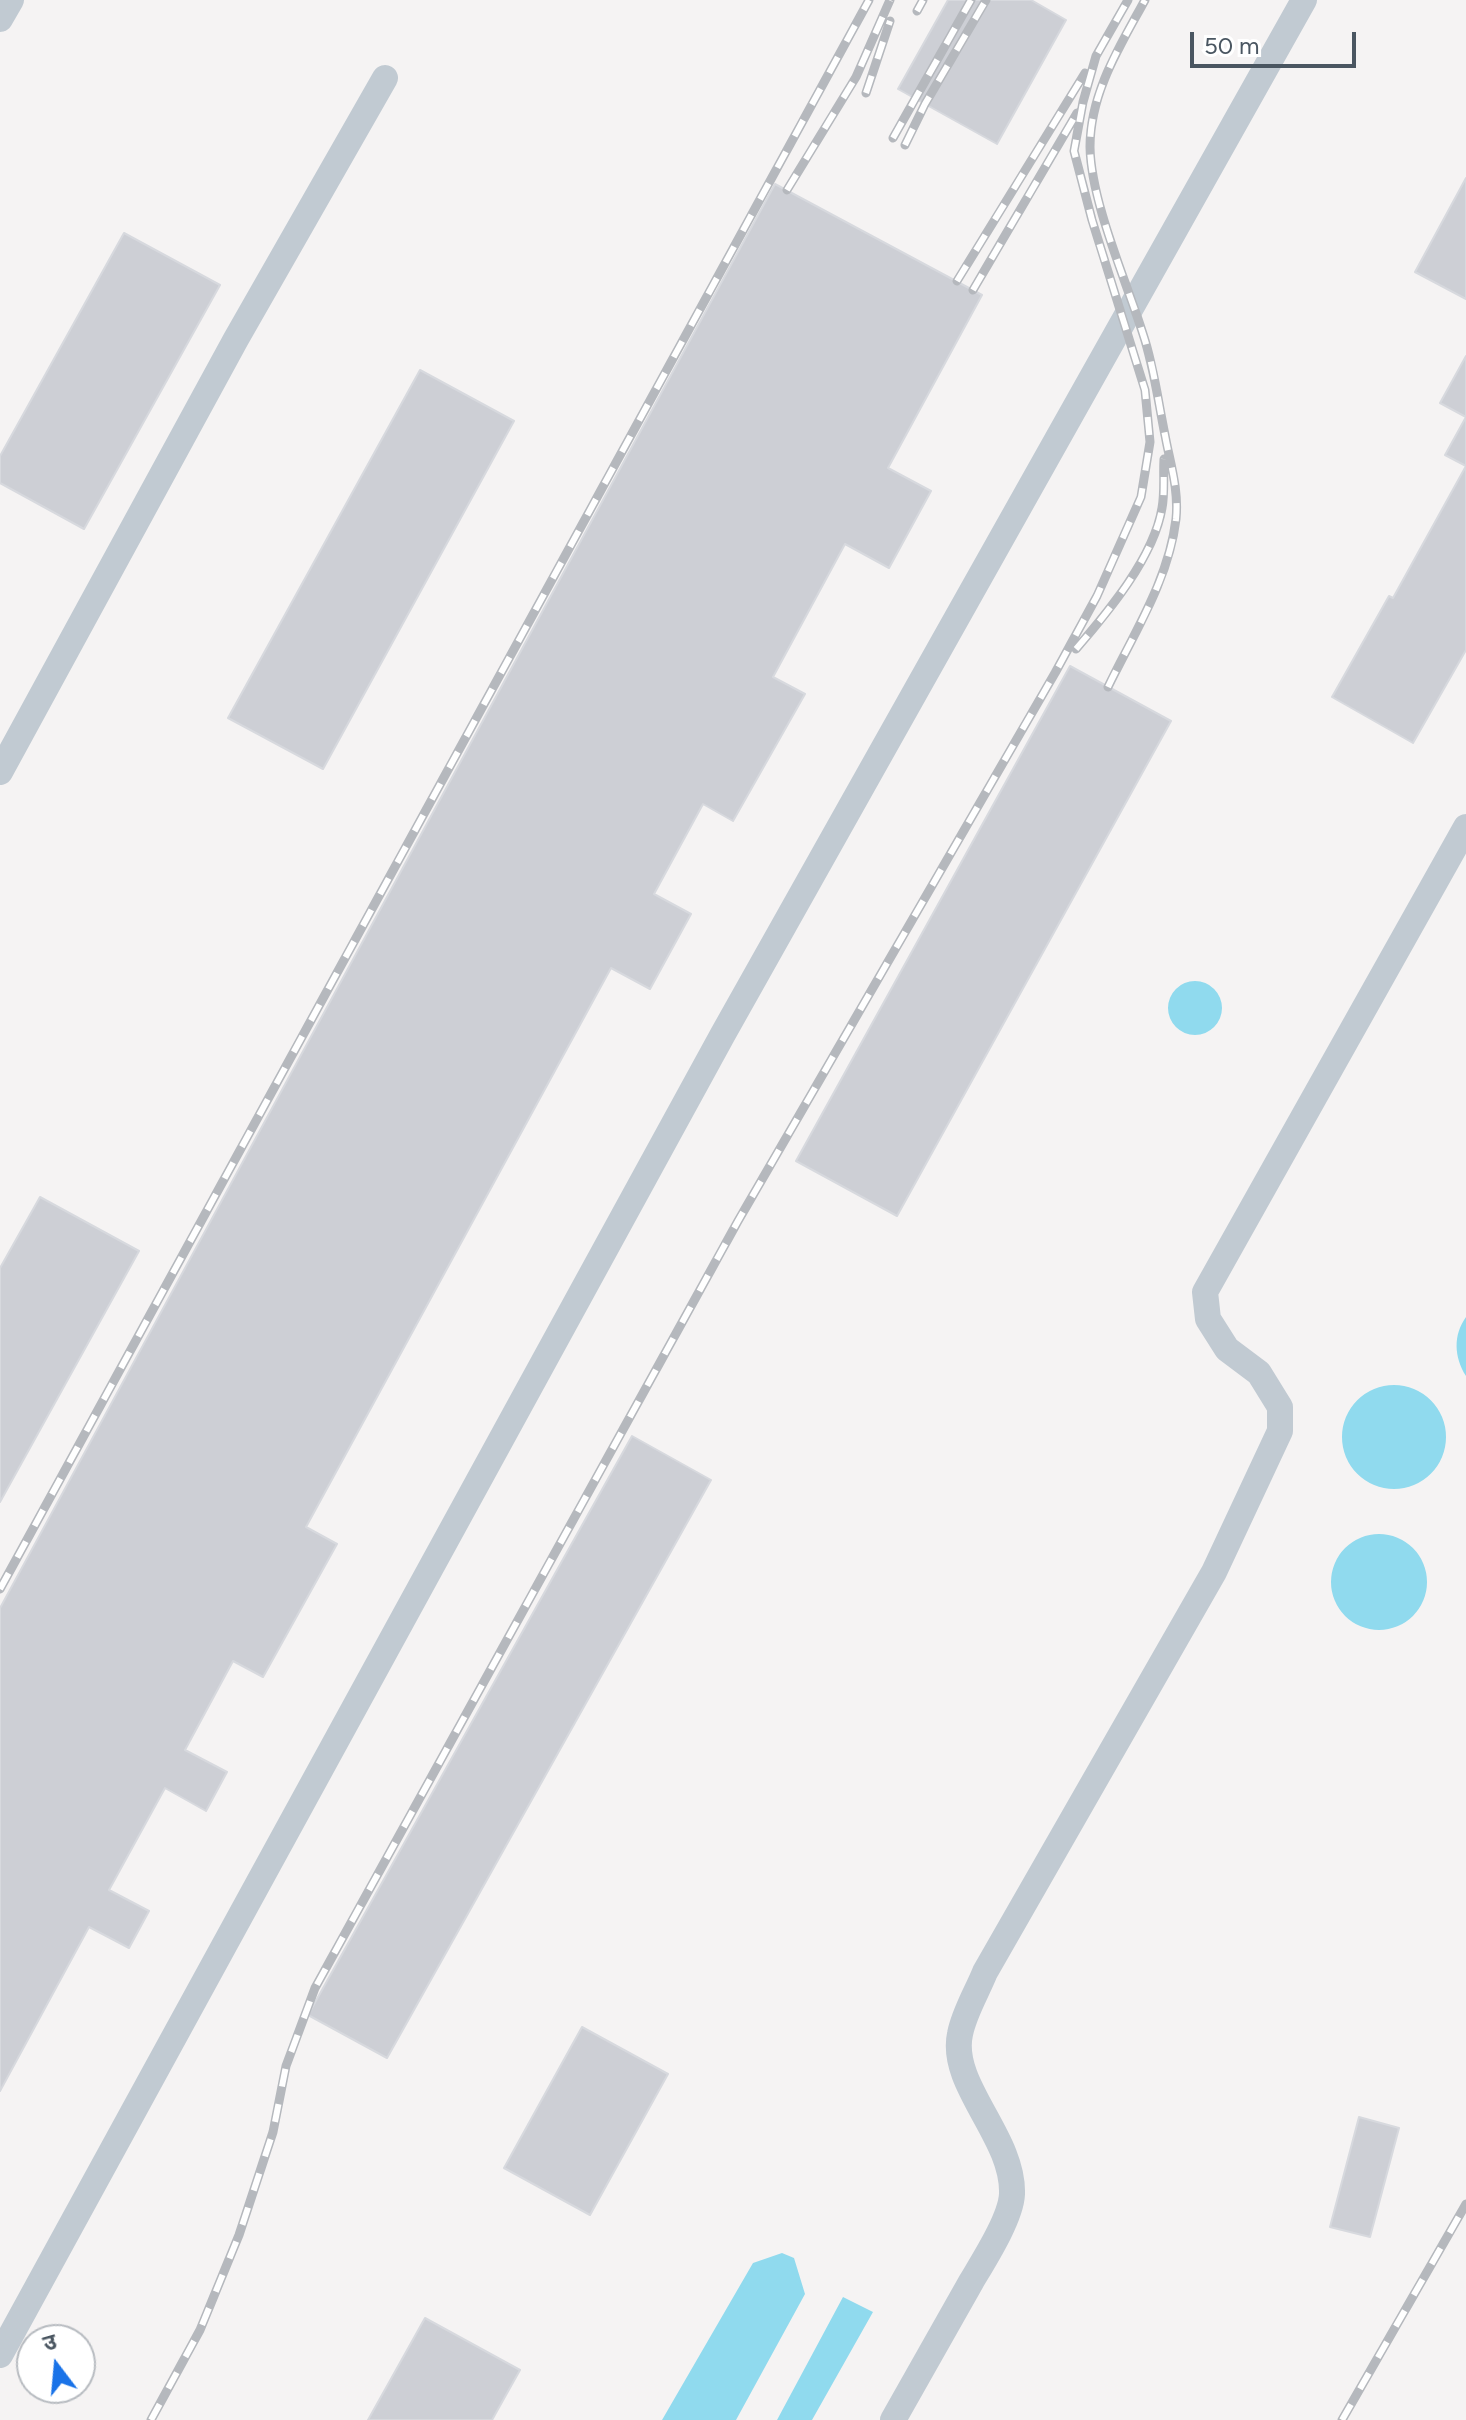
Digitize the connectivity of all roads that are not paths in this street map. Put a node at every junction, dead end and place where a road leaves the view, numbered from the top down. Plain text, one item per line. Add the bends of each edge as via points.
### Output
1 (11, 0) edge
2 (1304, 0) edge
3 (0, 19) edge
4 (385, 78) dead end
5 (0, 772) edge
6 (1466, 827) edge
7 (0, 2355) edge
8 (893, 2420) edge

1 - 3 lane
2 - 7 lane via 723,1034
4 - 5 lane
6 - 8 lane via 1205,1292 1208,1319 1227,1349 1259,1373 1280,1407 1280,1431 1214,1572 985,1972 960,2035 961,2063 998,2138 1012,2196 998,2235

